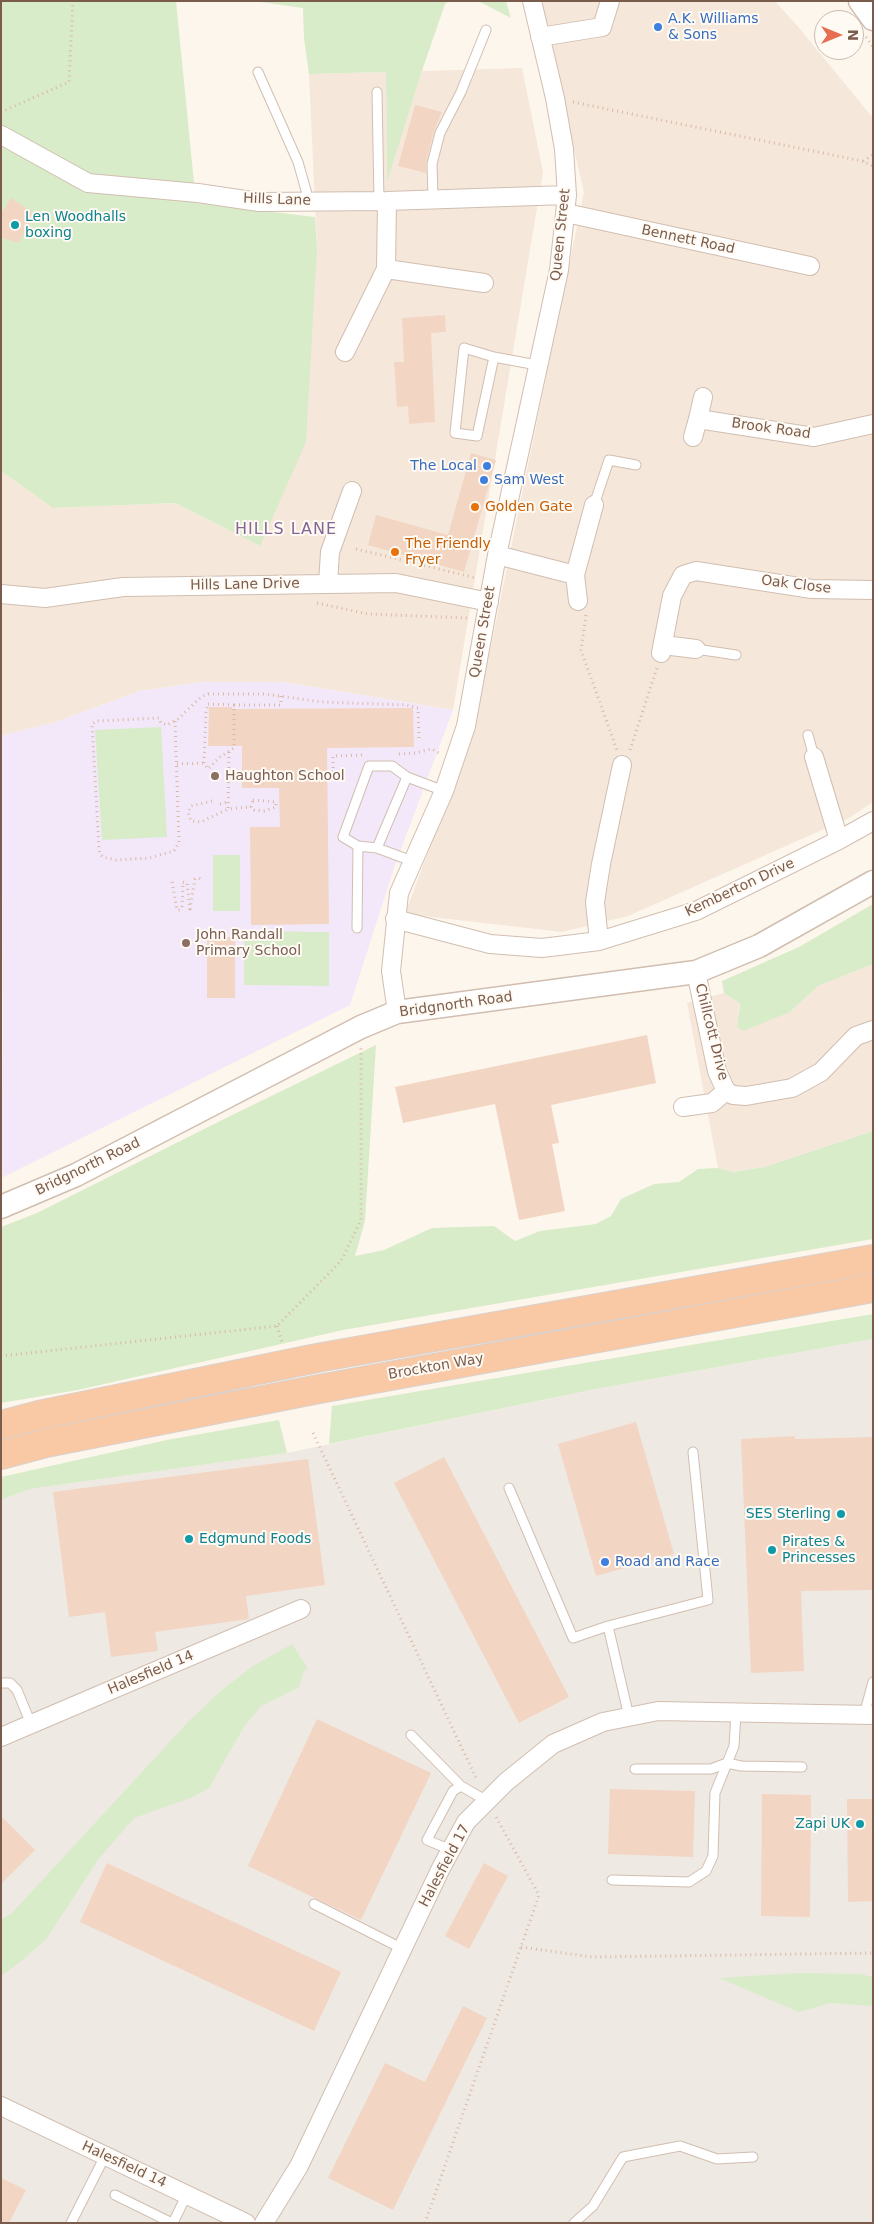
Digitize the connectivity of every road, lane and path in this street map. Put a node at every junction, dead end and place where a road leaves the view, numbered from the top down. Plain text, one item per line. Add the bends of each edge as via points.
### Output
1 (73, 1) edge
2 (532, 1) edge
3 (610, 1) edge
4 (860, 1) edge
5 (873, 19) edge
6 (486, 30) dead end
7 (540, 37) junction
8 (258, 72) dead end
9 (377, 92) dead end
10 (555, 98) junction
11 (1, 112) edge
12 (1, 134) edge
13 (873, 155) edge
14 (862, 161) junction
15 (873, 166) edge
16 (567, 195) junction
17 (433, 198) junction
18 (309, 201) junction
19 (383, 201) junction
20 (566, 213) junction
21 (810, 266) dead end
22 (386, 269) junction
23 (484, 283) dead end
24 (345, 352) dead end
25 (494, 357) junction
26 (538, 365) junction
27 (702, 397) dead end
28 (698, 419) junction
29 (873, 424) edge
30 (693, 437) dead end
31 (636, 465) dead end
32 (352, 491) dead end
33 (594, 505) joint
34 (356, 549) dead end
35 (497, 555) junction
36 (576, 575) junction
37 (476, 578) dead end
38 (328, 584) junction
39 (873, 590) edge
40 (1, 594) edge
41 (578, 601) joint
42 (314, 602) dead end
43 (488, 602) junction
44 (475, 618) dead end
45 (662, 649) junction
46 (696, 649) joint
47 (736, 655) dead end
48 (281, 695) junction
49 (234, 705) junction
50 (175, 721) junction
51 (808, 735) dead end
52 (419, 740) dead end
53 (229, 752) junction
54 (814, 757) joint
55 (204, 763) junction
56 (177, 764) junction
57 (622, 765) junction
58 (407, 777) junction
59 (444, 791) junction
60 (212, 801) dead end
61 (228, 802) junction
62 (220, 804) dead end
63 (251, 807) junction
64 (228, 809) junction
65 (873, 821) edge
66 (839, 840) junction
67 (358, 846) junction
68 (377, 848) junction
69 (412, 861) junction
70 (203, 880) dead end
71 (172, 882) dead end
72 (873, 882) edge
73 (395, 919) junction
74 (357, 928) dead end
75 (599, 941) junction
76 (696, 972) junction
77 (397, 1012) junction
78 (361, 1027) junction
79 (873, 1030) edge
80 (726, 1091) junction
81 (683, 1107) dead end
82 (1, 1207) edge
83 (873, 1259) edge
84 (873, 1288) edge
85 (277, 1326) junction
86 (283, 1343) dead end
87 (1, 1356) edge
88 (1, 1425) edge
89 (692, 1452) dead end
90 (1, 1455) edge
91 (510, 1488) dead end
92 (301, 1609) dead end
93 (608, 1626) junction
94 (873, 1682) edge
95 (1, 1683) edge
96 (736, 1713) junction
97 (868, 1715) edge
98 (628, 1717) junction
99 (31, 1724) junction
100 (411, 1735) dead end
101 (1, 1737) edge
102 (727, 1763) junction
103 (802, 1767) dead end
104 (635, 1769) dead end
105 (461, 1786) junction
106 (487, 1801) junction
107 (451, 1850) junction
108 (612, 1880) dead end
109 (314, 1904) dead end
110 (521, 1947) dead end
111 (403, 1949) junction
112 (873, 1953) edge
113 (1, 2106) edge
114 (105, 2156) junction
115 (753, 2157) dead end
116 (187, 2194) junction
117 (115, 2195) dead end
118 (71, 2223) edge
119 (172, 2223) edge
120 (246, 2223) edge
121 (264, 2223) edge
122 (574, 2223) edge

1 - 11 path via 69,82
2 - 7 street, Queen Street
3 - 7 street via 602,27
4 - 5 street
6 - 17 lane via 440,133 432,164
7 - 10 street, Queen Street
8 - 18 lane via 298,162
9 - 19 lane
10 - 14 path
10 - 16 street, Queen Street via 564,149
12 - 18 street, Hills Lane via 88,183 259,202
13 - 14 path
14 - 15 path
16 - 17 street, Hills Lane
16 - 20 street, Queen Street
17 - 19 street, Hills Lane
18 - 19 street, Hills Lane
19 - 22 street
20 - 21 street, Bennett Road
20 - 26 street, Queen Street via 559,270
22 - 23 street
22 - 24 street
25 - 25 lane via 477,436 456,433 464,348
25 - 26 lane
26 - 35 street, Queen Street
27 - 28 street
28 - 29 street, Brook Road via 814,437
28 - 30 street
31 - 33 lane via 609,460
32 - 38 street via 330,552
33 - 36 street
34 - 37 path
35 - 36 street
35 - 43 street, Queen Street
36 - 41 street
38 - 40 street, Hills Lane Drive via 123,587 45,598
38 - 43 street, Hills Lane Drive via 396,583
39 - 45 street, Oak Close via 812,589 696,571 683,575 672,596
41 - 57 path via 587,609 581,650
42 - 44 path via 368,614
43 - 59 street, Queen Street via 466,726
45 - 46 street
45 - 57 path via 634,743
46 - 47 lane
48 - 49 path via 281,705
48 - 50 path via 208,694
48 - 52 path via 322,702 418,708
49 - 53 path via 234,748
49 - 55 path via 208,704
50 - 56 path
50 - 56 path via 167,726 161,724 159,718 96,721 92,724 100,854 116,860 140,859 174,851 179,842
51 - 54 lane
53 - 55 path via 208,769
53 - 61 path
54 - 66 street
55 - 56 path
57 - 75 street via 595,902
58 - 59 lane
58 - 67 lane via 392,766 369,766 343,837
58 - 68 lane
59 - 69 street, Queen Street
60 - 64 path via 191,806 188,812 191,821 201,822
61 - 62 path
61 - 64 path
63 - 63 path via 254,810 272,810 276,802 253,800
63 - 64 path
65 - 66 street, Kemberton Drive
66 - 75 street, Kemberton Drive via 696,910
67 - 68 lane
67 - 74 lane
68 - 69 lane
69 - 73 street, Queen Street via 399,893
70 - 71 path via 195,879 190,909 187,884 183,882 180,910
72 - 76 street, Bridgnorth Road via 758,946
73 - 75 street, Kemberton Drive via 490,944 542,948
73 - 77 street, Queen Street via 391,971
76 - 77 street, Bridgnorth Road
76 - 80 street, Chillcott Drive via 717,1071
77 - 78 street, Bridgnorth Road
78 - 82 street, Bridgnorth Road via 76,1175
78 - 85 path via 362,1220 340,1261
79 - 80 street via 856,1036 821,1072 792,1088 746,1096
80 - 81 street via 712,1103
83 - 88 highway via 317,1358
84 - 90 highway, Brockton Way via 328,1387 46,1443
85 - 86 path
85 - 87 path
89 - 93 lane via 708,1600
91 - 93 lane via 573,1638
92 - 99 street, Halesfield 14
93 - 98 lane
94 - 97 lane
95 - 99 lane via 10,1683 16,1690
96 - 97 street, Halesfield 17
96 - 98 street, Halesfield 17 via 658,1711
96 - 102 lane via 734,1746
98 - 106 street, Halesfield 17 via 604,1722 553,1744
99 - 101 street, Halesfield 14
100 - 105 lane
102 - 103 lane
102 - 104 lane via 711,1769
102 - 108 lane via 715,1794 712,1856 706,1871 689,1882
105 - 106 lane
105 - 107 lane via 453,1791 427,1840
106 - 107 street, Halesfield 17 via 466,1822
107 - 111 street, Halesfield 17
109 - 111 lane
110 - 112 path via 592,1957
111 - 121 street, Halesfield 17 via 299,2166
113 - 114 street, Halesfield 14
114 - 116 street, Halesfield 14
114 - 118 lane
115 - 122 lane via 717,2159 680,2146 623,2157 594,2206
116 - 119 lane
116 - 120 street, Halesfield 14
117 - 119 lane

